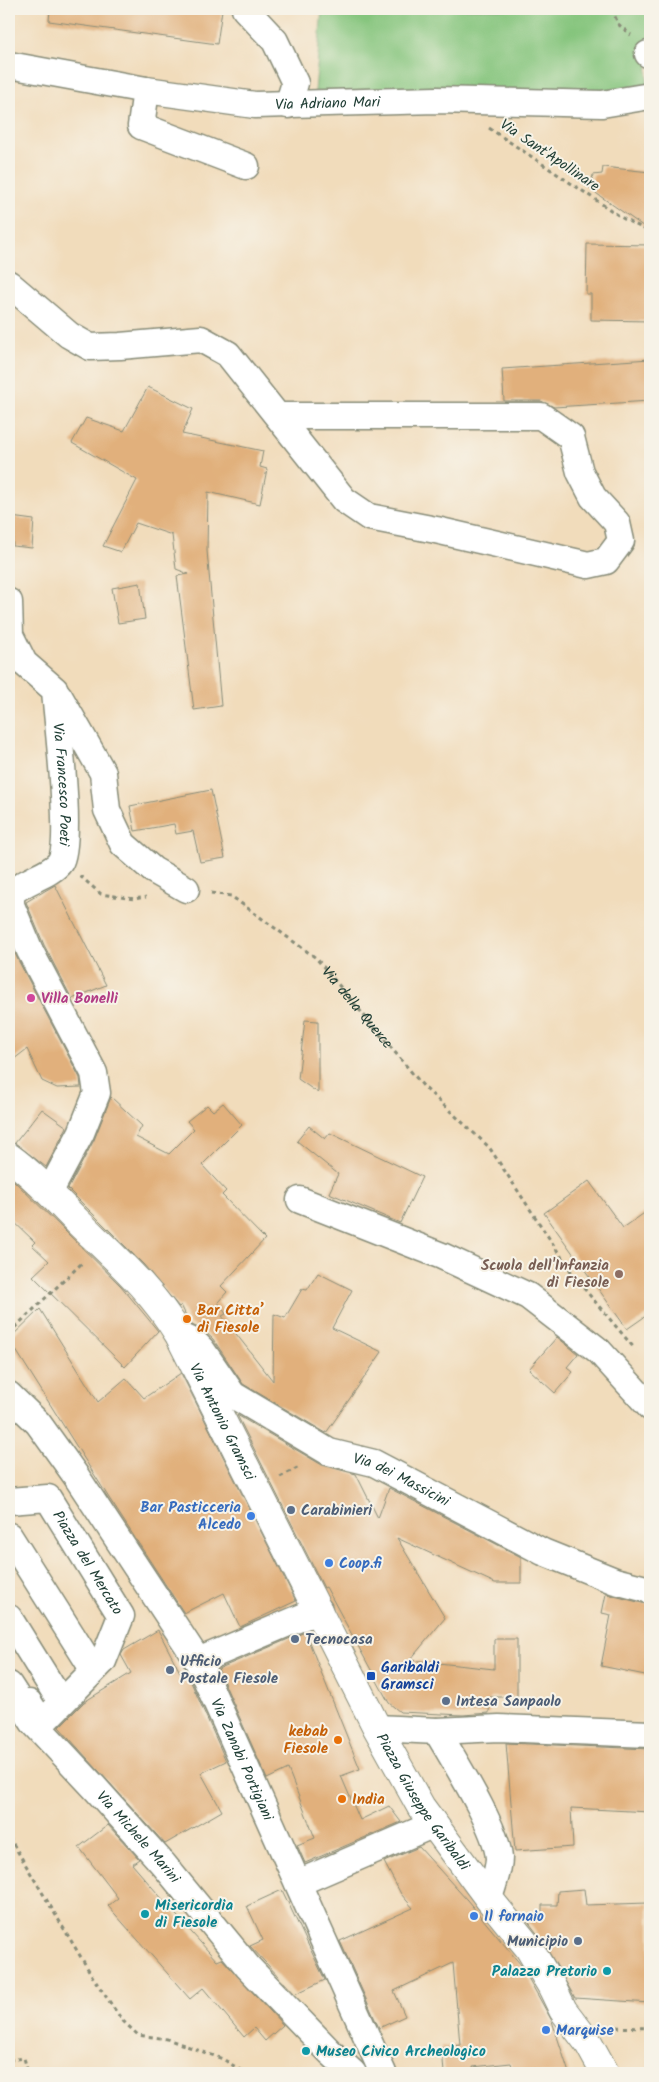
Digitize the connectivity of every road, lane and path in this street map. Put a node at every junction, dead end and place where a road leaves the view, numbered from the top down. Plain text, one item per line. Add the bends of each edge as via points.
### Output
1 (245, 9) edge
2 (612, 9) edge
3 (649, 55) edge
4 (9, 65) edge
5 (146, 90) junction
6 (650, 96) edge
7 (288, 105) junction
8 (484, 124) dead end
9 (246, 166) dead end
10 (650, 232) edge
11 (9, 284) edge
12 (278, 416) junction
13 (9, 602) edge
14 (55, 690) junction
15 (61, 860) junction
16 (186, 889) junction
17 (20, 954) edge
18 (9, 1157) edge
19 (49, 1193) junction
20 (300, 1200) dead end
21 (101, 1244) junction
22 (9, 1333) edge
23 (179, 1335) junction
24 (638, 1352) dead end
25 (9, 1395) edge
26 (650, 1407) edge
27 (9, 1415) edge
28 (38, 1422) junction
29 (9, 1501) edge
30 (9, 1508) edge
31 (9, 1536) edge
32 (650, 1590) edge
33 (319, 1610) junction
34 (9, 1618) edge
35 (88, 1661) junction
36 (198, 1661) junction
37 (9, 1672) edge
38 (9, 1685) edge
39 (58, 1697) junction
40 (33, 1722) junction
41 (377, 1728) junction
42 (437, 1731) junction
43 (650, 1734) edge
44 (432, 1825) junction
45 (9, 1837) edge
46 (298, 1883) junction
47 (489, 1898) junction
48 (576, 2025) junction
49 (650, 2028) edge
50 (9, 2060) edge
51 (28, 2073) edge
52 (245, 2073) edge
53 (353, 2073) edge
54 (383, 2073) edge
55 (605, 2073) edge

1 - 7 street via 275,40 295,83
2 - 3 path via 618,24
4 - 5 street, Via Adriano Mari
5 - 7 street, Via Adriano Mari via 255,105
5 - 9 street via 140,126
6 - 7 street, Via Adriano Mari via 602,104 436,100
8 - 10 path, Via Sant'Apollinare via 624,219
11 - 12 street via 69,335 90,347 201,339 228,354
12 - 12 street via 344,500 369,517 588,564 606,561 621,541 617,523 593,496 580,472 571,437 542,416
13 - 14 street via 10,634 24,663
14 - 15 street, Via Francesco Poeti via 66,825
14 - 16 street via 103,773 107,810 123,844 153,870
15 - 16 path, Via della Querce via 101,894 134,899
15 - 17 street, Via Francesco Poeti via 55,868 20,885 11,893
16 - 24 path, Via della Querce via 231,896 316,958 424,1087 488,1147 576,1279
17 - 19 street, Via Francesco Poeti via 94,1072 97,1092 81,1133
18 - 19 main road, Via Antonio Gramsci
19 - 21 main road, Via Antonio Gramsci
20 - 26 street via 442,1256 528,1296 599,1351
21 - 22 path
21 - 23 main road, Via Antonio Gramsci via 154,1298
23 - 32 street, Via dei Massicini via 202,1350 233,1395 329,1452 374,1463 543,1552 615,1581
23 - 33 main road, Via Antonio Gramsci
25 - 28 street, Via Zanobi Portigiani
27 - 28 street
28 - 36 street, Via Zanobi Portigiani
29 - 37 street, Piazza del Mercato via 48,1498 121,1616 104,1661 42,1723
30 - 35 street, Piazza del Mercato via 15,1505 36,1512 105,1617
31 - 35 street
33 - 36 street
33 - 41 main road, Via Antonio Gramsci
34 - 39 street
35 - 39 street, Piazza del Mercato
36 - 46 street, Via Zanobi Portigiani
38 - 40 street, Via Michele Marini
39 - 40 street, Piazza del Mercato
40 - 53 street, Via Michele Marini via 164,1865 248,1967
41 - 42 street, Piazza Giuseppe Garibaldi
41 - 44 main road, Piazza Giuseppe Garibaldi
42 - 43 street, Piazza Giuseppe Garibaldi via 499,1728
42 - 47 street via 496,1842 499,1859
44 - 46 street
44 - 47 main road, Piazza Giuseppe Garibaldi
45 - 52 path via 122,2020 138,2035 167,2039 222,2059
46 - 54 street, Via Zanobi Portigiani
47 - 48 main road, Piazza Giuseppe Garibaldi via 529,1948 559,2003
48 - 49 path
48 - 55 main road, Piazza Giuseppe Garibaldi
50 - 51 path via 24,2058

